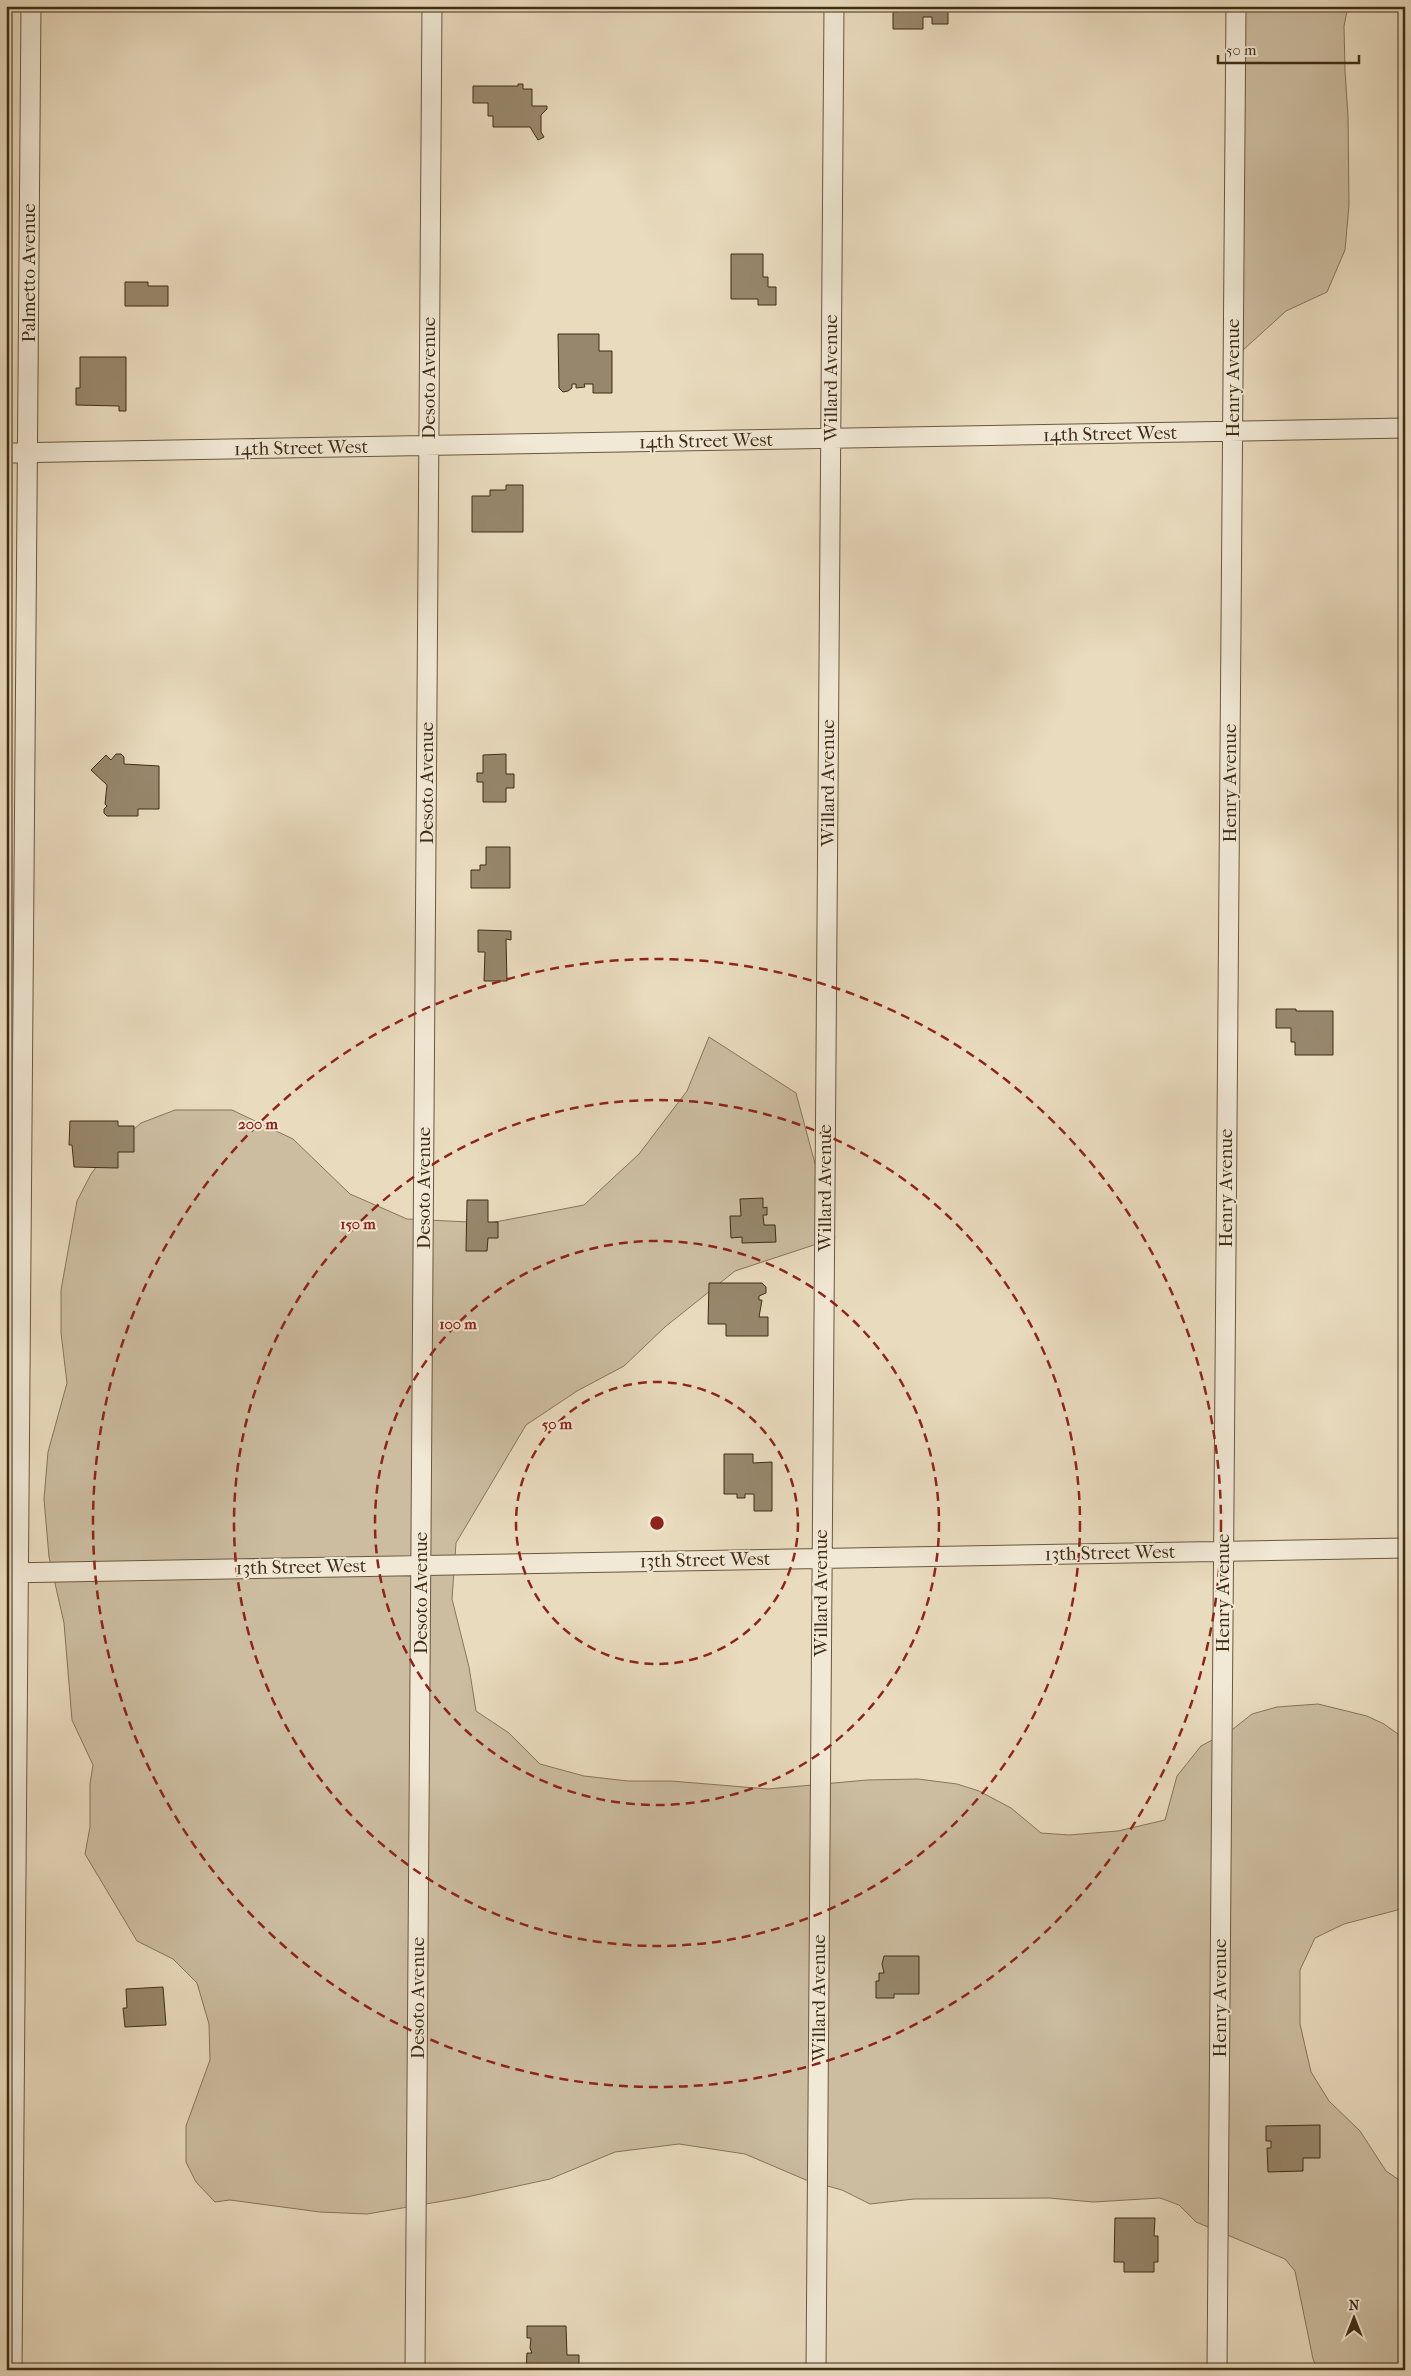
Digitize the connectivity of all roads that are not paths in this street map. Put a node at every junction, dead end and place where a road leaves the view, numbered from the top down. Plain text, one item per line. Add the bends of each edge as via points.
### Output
1 (31, 6) edge
2 (432, 6) edge
3 (834, 6) edge
4 (1236, 6) edge
5 (1405, 428) edge
6 (1232, 431) junction
7 (832, 439) junction
8 (429, 445) junction
9 (27, 452) junction
10 (6, 453) edge
11 (1405, 1548) edge
12 (1223, 1552) junction
13 (822, 1558) junction
14 (421, 1565) junction
15 (12, 1573) edge
16 (12, 2370) edge
17 (415, 2370) edge
18 (816, 2370) edge
19 (1217, 2370) edge

1 - 9 street, Palmetto Avenue
2 - 8 street, Desoto Avenue
3 - 7 street, Willard Avenue
4 - 6 street, Henry Avenue
5 - 6 street, 14th Street West
6 - 7 street, 14th Street West
6 - 12 street, Henry Avenue
7 - 8 street, 14th Street West
7 - 13 street, Willard Avenue
8 - 9 street, 14th Street West
8 - 14 street, Desoto Avenue
9 - 10 street, 14th Street West
9 - 15 street, Palmetto Avenue
11 - 12 street, 13th Street West
12 - 13 street, 13th Street West
12 - 19 street, Henry Avenue
13 - 14 street, 13th Street West
13 - 18 street, Willard Avenue
14 - 15 street, 13th Street West
14 - 17 street, Desoto Avenue
15 - 16 street, Palmetto Avenue

